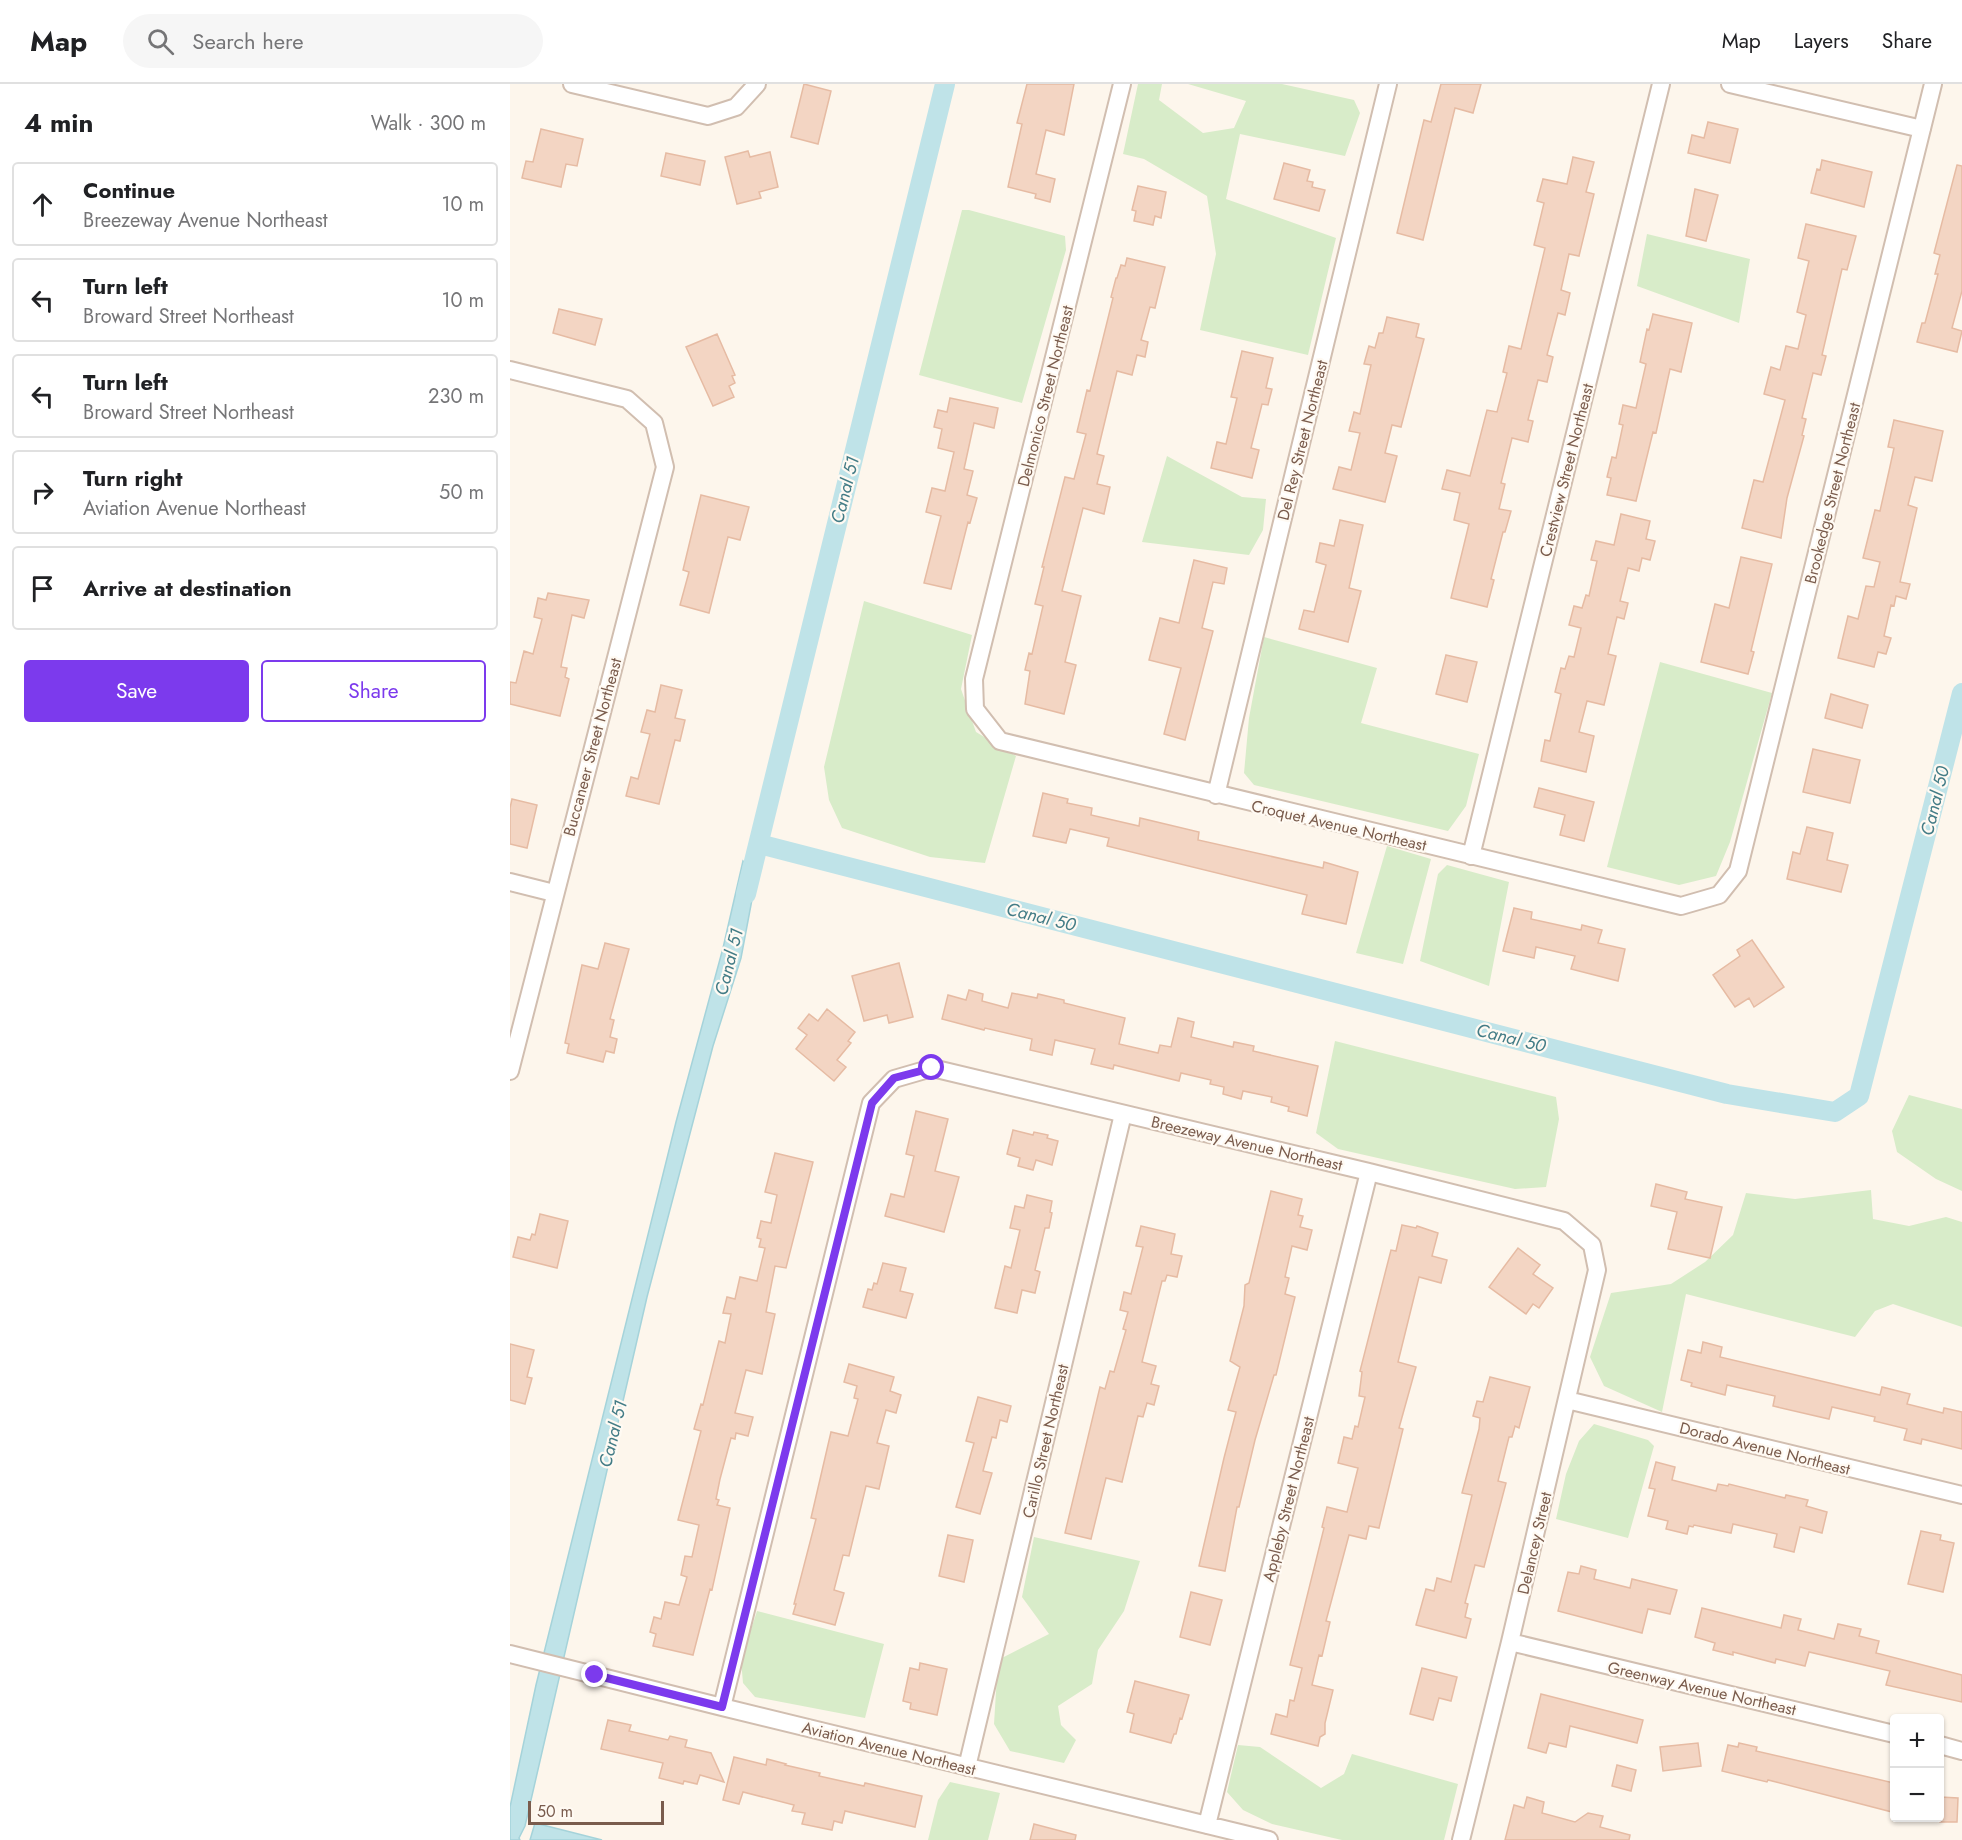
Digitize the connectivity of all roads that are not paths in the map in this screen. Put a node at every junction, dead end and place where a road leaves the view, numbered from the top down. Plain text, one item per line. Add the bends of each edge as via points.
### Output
1 (572, 84) edge
2 (757, 84) edge
3 (1122, 84) edge
4 (1388, 84) edge
5 (1661, 84) edge
6 (1730, 84) edge
7 (1933, 84) edge
8 (1922, 129) junction
9 (510, 370) edge
10 (975, 709) joint
11 (1216, 795) junction
12 (1471, 856) junction
13 (510, 882) edge
14 (554, 893) junction
15 (1719, 896) joint
16 (510, 1071) edge
17 (1123, 1114) junction
18 (1370, 1172) junction
19 (1592, 1245) joint
20 (1568, 1400) junction
21 (1962, 1495) edge
22 (1510, 1642) junction
23 (514, 1655) edge
24 (722, 1707) junction
25 (1890, 1733) edge
26 (1944, 1746) edge
27 (1962, 1750) edge
28 (967, 1767) junction
29 (1207, 1825) junction
30 (1269, 1840) edge
31 (1461, 1840) edge

1 - 2 street via 708,116 736,107
3 - 10 street, Delmonico Street Northeast via 974,679
4 - 11 street, Del Rey Street Northeast
5 - 12 street, Crestview Street Northeast
6 - 8 street
7 - 8 street, Brookedge Street Northeast
8 - 15 street, Brookedge Street Northeast via 1738,871
9 - 14 street, Buccaneer Street Northeast via 627,399 654,423 664,466
10 - 11 street, Croquet Avenue Northeast via 1000,741
11 - 12 street, Croquet Avenue Northeast
12 - 15 street, Croquet Avenue Northeast via 1681,906
13 - 14 street
14 - 16 street, Buccaneer Street Northeast
17 - 18 street, Breezeway Avenue Northeast
17 - 24 street, Breezeway Avenue Northeast via 932,1068 894,1078 872,1103
17 - 28 street, Carillo Street Northeast
18 - 19 street, Breezeway Avenue Northeast via 1564,1221
18 - 29 street, Appleby Street Northeast
19 - 20 street, Delancey Street via 1597,1270
20 - 21 street, Dorado Avenue Northeast
20 - 22 street, Delancey Street
22 - 25 street, Greenway Avenue Northeast
22 - 31 street, Delancey Street
23 - 24 street, Aviation Avenue Northeast
24 - 28 street, Aviation Avenue Northeast
26 - 27 street
28 - 29 street, Aviation Avenue Northeast
29 - 30 street, Aviation Avenue Northeast

